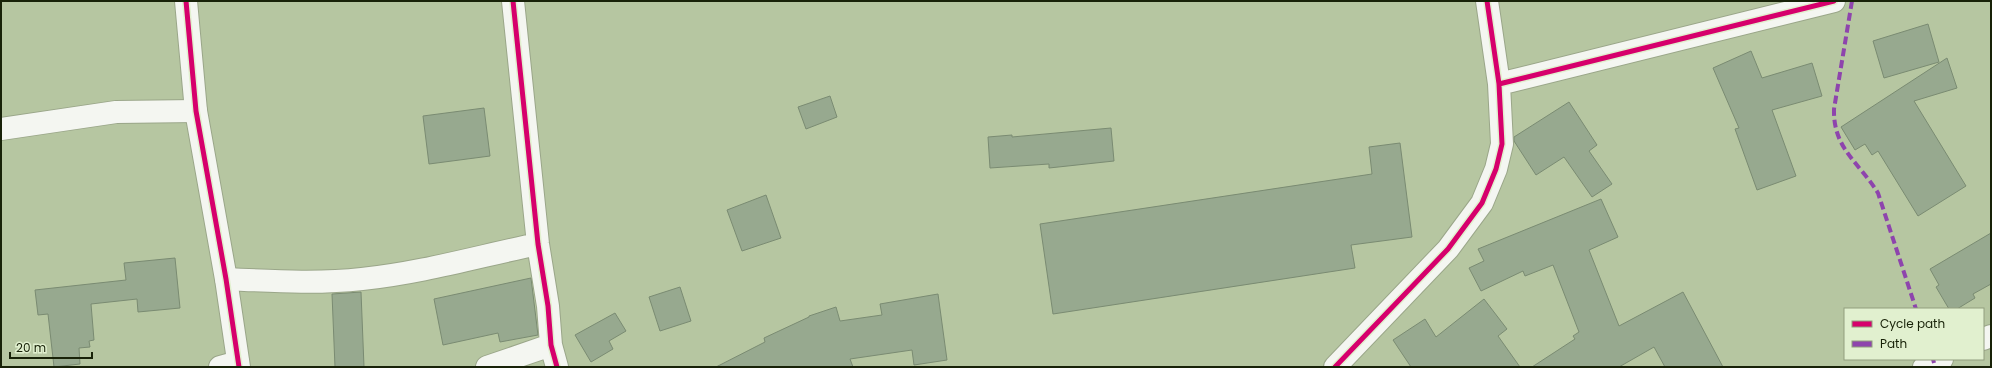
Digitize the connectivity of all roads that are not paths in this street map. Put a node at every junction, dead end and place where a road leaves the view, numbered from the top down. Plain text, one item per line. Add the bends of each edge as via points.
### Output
1 (186, 1) edge
2 (513, 1) edge
3 (1487, 1) edge
4 (1834, 1) edge
5 (1499, 84) junction
6 (196, 111) junction
7 (1, 128) edge
8 (538, 244) junction
9 (226, 278) junction
10 (550, 345) junction
11 (1940, 360) edge
12 (232, 365) edge
13 (487, 367) edge
14 (557, 367) edge
15 (1335, 367) edge
16 (1924, 367) edge

1 - 6 street
2 - 8 street
3 - 5 street
4 - 5 street
5 - 15 street via 1502,144 1496,169 1482,203 1448,250
6 - 7 street via 116,112
6 - 9 street
8 - 9 street via 363,279 309,283
8 - 10 street via 548,306
9 - 12 street
10 - 13 street
10 - 14 street
11 - 16 street

